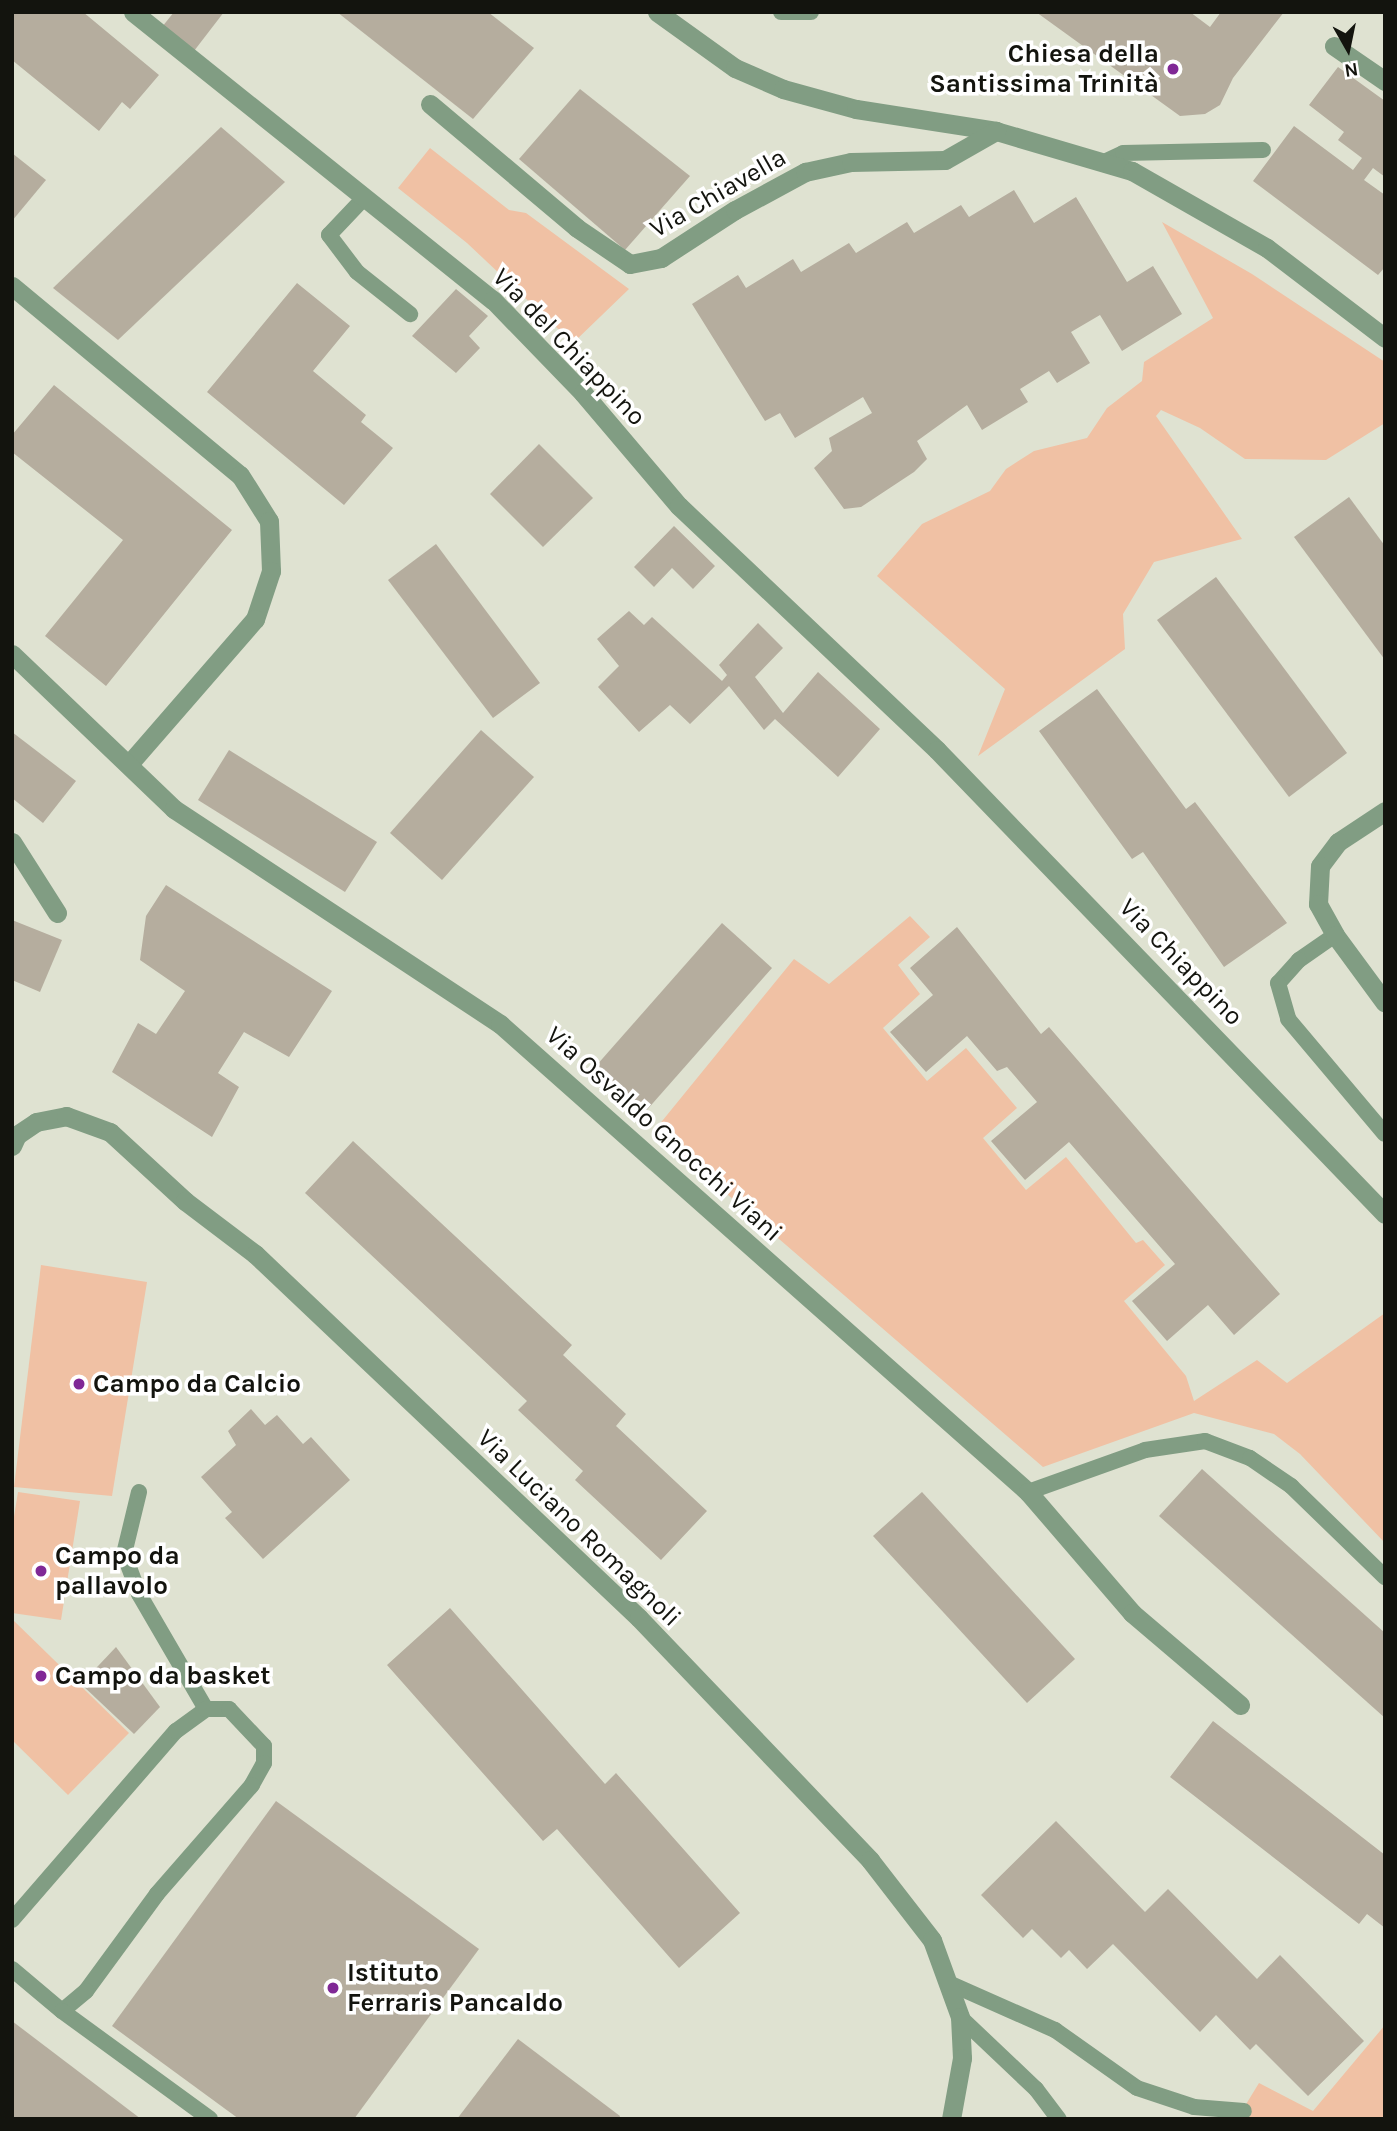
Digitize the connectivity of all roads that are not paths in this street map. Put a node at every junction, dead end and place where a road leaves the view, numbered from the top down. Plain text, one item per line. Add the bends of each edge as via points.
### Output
1 (133, 12) edge
2 (657, 12) edge
3 (781, 12) edge
4 (811, 12) edge
5 (1334, 46) dead end
6 (1385, 81) edge
7 (430, 104) dead end
8 (996, 131) junction
9 (1263, 150) dead end
10 (1102, 163) junction
11 (364, 198) junction
12 (12, 286) edge
13 (411, 314) dead end
14 (1383, 333) edge
15 (12, 654) edge
16 (937, 750) joint
17 (129, 764) junction
18 (1385, 811) edge
19 (12, 842) edge
20 (57, 914) dead end
21 (1335, 935) junction
22 (1385, 1003) edge
23 (1385, 1134) edge
24 (12, 1146) edge
25 (1385, 1214) edge
26 (138, 1492) dead end
27 (1028, 1492) junction
28 (1385, 1577) edge
29 (1240, 1705) dead end
30 (206, 1709) junction
31 (12, 1920) edge
32 (12, 1969) edge
33 (951, 1984) junction
34 (62, 2011) junction
35 (960, 2017) junction
36 (1244, 2110) dead end
37 (210, 2119) edge
38 (951, 2119) edge
39 (1059, 2119) edge

1 - 11 street, Via del Chiappino
2 - 8 street via 735,68 783,89 856,109
3 - 4 lane
5 - 6 street
7 - 8 street, Via Chiavella via 577,228 630,264 660,258 734,210 805,172 851,162 945,160
8 - 10 street
9 - 10 lane via 1123,153
10 - 14 street via 1132,170 1205,209
11 - 13 lane via 329,235 357,272
11 - 16 street, Via del Chiappino via 494,300 583,393 679,506
12 - 17 street via 240,475 269,521 271,571 255,619
15 - 17 street, Via Osvaldo Gnocchi Viani
16 - 25 street, Via Chiappino
17 - 27 street, Via Osvaldo Gnocchi Viani via 174,809 500,1024
18 - 21 street via 1338,842 1321,866 1318,904
19 - 20 street
21 - 22 street
21 - 23 lane via 1278,983 1288,1019
24 - 33 street, Via Luciano Romagnoli via 17,1135 36,1122 66,1116 86,1120 110,1132 185,1201 255,1254 639,1618 870,1860 932,1940
26 - 30 lane via 124,1554 139,1594
27 - 28 lane via 1145,1450 1205,1441 1250,1458 1291,1486
27 - 29 street, Via Osvaldo Gnocchi Viani via 1132,1614
30 - 31 lane via 176,1731
30 - 34 lane via 229,1709 247,1724 264,1746 264,1763 252,1785 157,1894 86,1991
32 - 34 lane
33 - 35 street, Via Luciano Romagnoli
33 - 36 lane via 1055,2030 1138,2088 1194,2107
34 - 37 lane
35 - 38 street, Via Luciano Romagnoli via 961,2057
35 - 39 lane via 1030,2084

